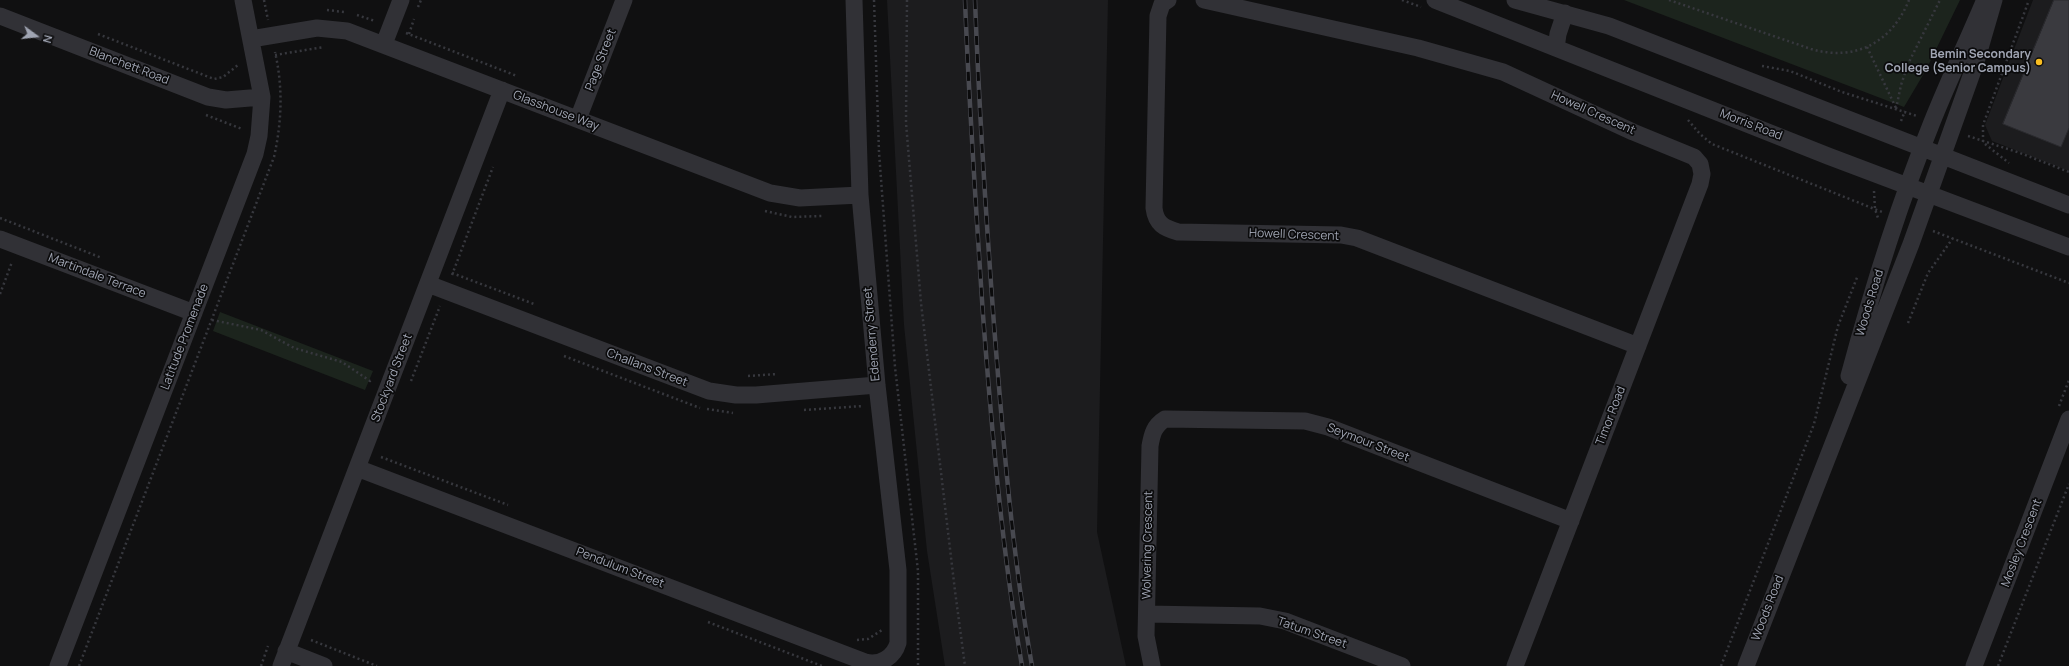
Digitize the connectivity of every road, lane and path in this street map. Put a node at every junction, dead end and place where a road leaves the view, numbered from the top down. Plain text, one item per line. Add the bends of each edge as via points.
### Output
1 (243, 0) edge
2 (401, 0) edge
3 (624, 0) edge
4 (854, 0) edge
5 (874, 0) edge
6 (907, 0) edge
7 (1168, 0) edge
8 (1204, 0) edge
9 (1402, 0) edge
10 (1515, 0) edge
11 (1669, 0) edge
12 (1909, 0) edge
13 (1940, 0) edge
14 (1985, 0) edge
15 (1994, 0) edge
16 (2029, 0) edge
17 (1429, 4) edge
18 (320, 10) dead end
19 (348, 12) dead end
20 (1565, 13) junction
21 (355, 14) dead end
22 (0, 16) edge
23 (275, 17) dead end
24 (268, 19) dead end
25 (391, 27) junction
26 (97, 34) dead end
27 (251, 39) junction
28 (384, 44) junction
29 (330, 47) dead end
30 (1867, 47) junction
31 (1556, 48) junction
32 (275, 55) dead end
33 (237, 57) dead end
34 (238, 64) junction
35 (1755, 65) dead end
36 (240, 72) dead end
37 (524, 79) dead end
38 (502, 90) junction
39 (262, 97) junction
40 (244, 100) junction
41 (1896, 109) junction
42 (1687, 118) dead end
43 (578, 119) junction
44 (1932, 122) junction
45 (1951, 130) junction
46 (240, 136) dead end
47 (1983, 142) junction
48 (1923, 148) junction
49 (1942, 155) junction
50 (1700, 164) joint
51 (494, 165) dead end
52 (2069, 172) edge
53 (1908, 186) junction
54 (1929, 193) junction
55 (860, 195) junction
56 (2069, 205) edge
57 (1875, 209) junction
58 (0, 218) edge
59 (1898, 218) junction
60 (1877, 224) dead end
61 (1918, 225) junction
62 (1953, 238) junction
63 (0, 240) edge
64 (2069, 247) edge
65 (103, 258) dead end
66 (12, 262) dead end
67 (1860, 271) dead end
68 (452, 273) junction
69 (2069, 283) edge
70 (428, 284) junction
71 (446, 290) junction
72 (0, 294) edge
73 (541, 307) dead end
74 (194, 313) junction
75 (212, 320) dead end
76 (1908, 323) dead end
77 (1638, 346) junction
78 (895, 367) junction
79 (875, 368) junction
80 (373, 374) dead end
81 (780, 374) dead end
82 (740, 377) dead end
83 (410, 382) dead end
84 (869, 386) junction
85 (864, 414) dead end
86 (2069, 419) edge
87 (1157, 424) joint
88 (381, 456) dead end
89 (1826, 461) junction
90 (357, 468) junction
91 (374, 474) junction
92 (2069, 484) edge
93 (1570, 520) junction
94 (1147, 614) junction
95 (703, 620) dead end
96 (883, 623) dead end
97 (311, 640) dead end
98 (843, 654) junction
99 (283, 659) edge
100 (882, 662) joint
101 (58, 666) edge
102 (324, 666) edge
103 (377, 666) edge
104 (822, 666) edge
105 (918, 666) edge
106 (965, 666) edge
107 (1152, 666) edge
108 (1402, 666) edge
109 (1514, 666) edge
110 (1722, 666) edge
111 (1746, 666) edge
112 (1974, 666) edge
113 (1998, 666) edge

1 - 27 street, Latitude Promenade
2 - 25 street
3 - 43 street, Page Street
4 - 55 street, Edenderry Street
5 - 78 path via 879,152
6 - 106 path via 906,123 921,303
7 - 77 street, Howell Crescent via 1162,4 1158,16 1154,208 1156,218 1166,228 1178,232 1341,235 1357,238
8 - 50 street, Howell Crescent via 1418,48 1503,72 1633,132 1686,152
9 - 17 path
10 - 20 street
11 - 30 path via 1825,53 1856,51
12 - 30 path via 1894,27
13 - 41 path via 1908,64
14 - 44 street, Woods Road
15 - 45 street, Woods Road via 1976,62
16 - 47 path via 1984,125
17 - 31 street, Morris Road
18 - 19 path
20 - 31 street
20 - 48 street via 1609,26
21 - 25 path
22 - 40 street, Blanchett Road via 208,97
23 - 24 path
25 - 28 street
25 - 37 path
26 - 34 path via 214,78 224,77
27 - 28 street, Glasshouse Way via 327,28 347,31
27 - 39 street, Latitude Promenade
28 - 38 street, Glasshouse Way
29 - 32 path
30 - 41 path
31 - 53 street, Morris Road
33 - 34 path
34 - 36 path
35 - 41 path via 1790,72
38 - 43 street, Glasshouse Way
38 - 70 street, Stockyard Street
39 - 40 street, Blanchett Road
39 - 74 street, Latitude Promenade via 260,130 254,154
40 - 46 path
41 - 44 path
42 - 57 path via 1712,144
43 - 55 street, Glasshouse Way via 770,193 800,198
44 - 48 street, Woods Road
45 - 47 path
45 - 49 street, Woods Road
47 - 52 path
48 - 49 street
48 - 53 street, Woods Road
49 - 54 street, Woods Road
49 - 56 street
50 - 77 street, Timor Road via 1700,184
51 - 68 path
53 - 54 street, Morris Road
53 - 59 street, Woods Road
54 - 61 street, Woods Road
54 - 64 street, Morris Road
55 - 79 street, Edenderry Street
57 - 59 path
57 - 60 path
58 - 65 path
59 - 89 street, Woods Road via 1870,300
61 - 62 path
61 - 89 street, Woods Road
62 - 69 path
62 - 76 path via 1928,273
63 - 74 street, Martindale Terrace
66 - 72 path
67 - 110 path via 1838,326 1814,424
68 - 71 path
68 - 73 path
70 - 71 street, Challans Street
70 - 90 street, Stockyard Street
71 - 83 path
71 - 84 street, Challans Street via 709,391 756,395
74 - 101 street, Latitude Promenade
75 - 80 path via 261,330 294,348 342,362 370,381
77 - 93 street, Timor Road
78 - 79 path
78 - 105 path via 918,571
79 - 84 street, Edenderry Street
81 - 82 path
84 - 85 path
84 - 100 street, Edenderry Street via 899,590 898,643 893,653
86 - 112 street, Mosley Crescent
87 - 93 street, Seymour Street via 1165,419 1180,418 1305,421 1328,427
87 - 94 street, Wolvering Crescent via 1150,446
88 - 91 path
89 - 111 street, Woods Road
90 - 91 street, Pendulum Street
90 - 99 street, Stockyard Street
91 - 98 street, Pendulum Street
92 - 113 path
93 - 109 street, Timor Road
94 - 107 street, Wolvering Crescent via 1146,636
94 - 108 street, Tatum Street via 1260,616 1285,621
95 - 104 path
96 - 98 path via 883,629 868,639 850,638
97 - 103 path
98 - 100 street, Pendulum Street via 871,664
99 - 102 street

